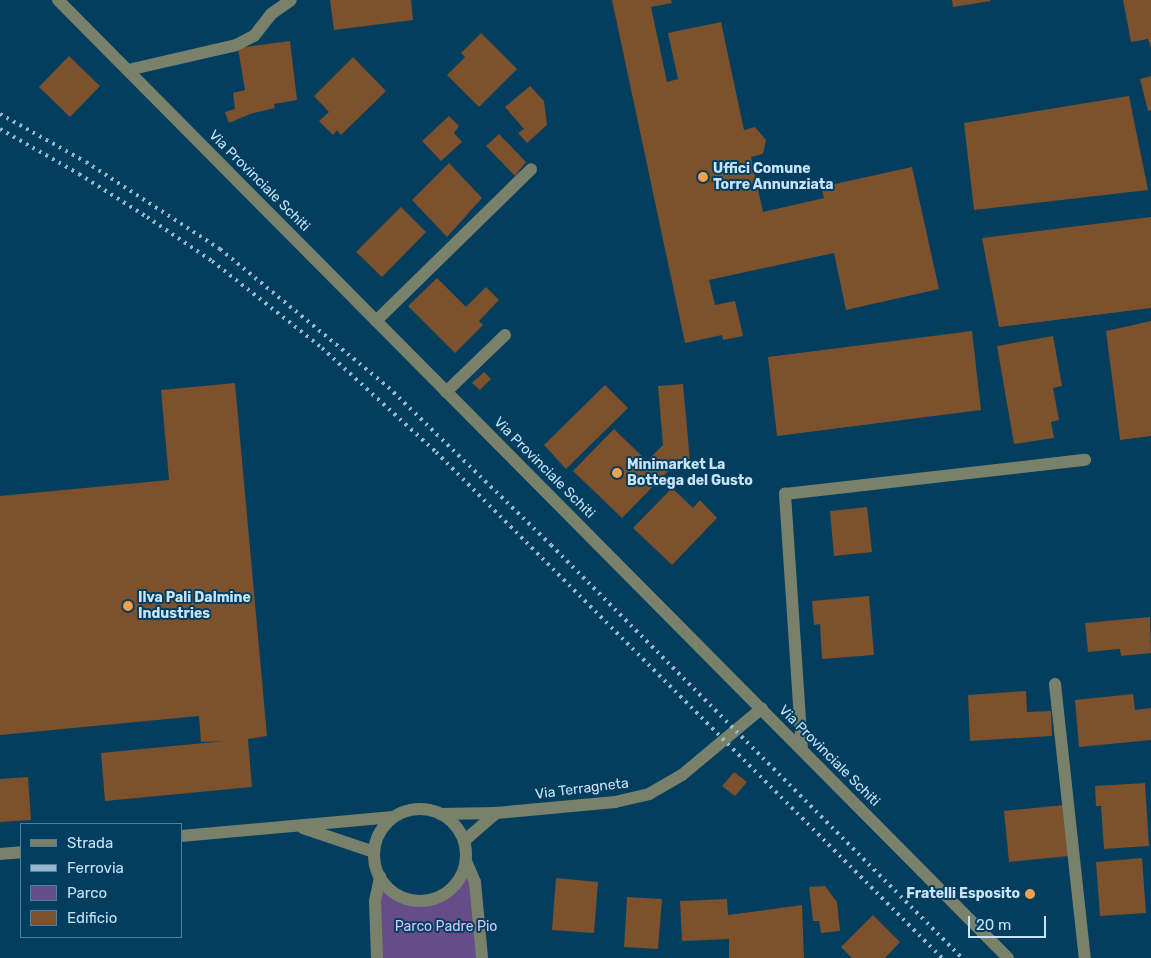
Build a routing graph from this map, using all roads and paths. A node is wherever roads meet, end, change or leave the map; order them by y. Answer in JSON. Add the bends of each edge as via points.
{"nodes":[{"id":1,"x":58,"y":0,"type":"edge"},
{"id":2,"x":291,"y":0,"type":"edge"},
{"id":3,"x":128,"y":70,"type":"junction"},
{"id":4,"x":531,"y":169,"type":"dead end"},
{"id":5,"x":376,"y":320,"type":"junction"},
{"id":6,"x":504,"y":335,"type":"dead end"},
{"id":7,"x":446,"y":392,"type":"junction"},
{"id":8,"x":1085,"y":460,"type":"dead end"},
{"id":9,"x":1055,"y":684,"type":"dead end"},
{"id":10,"x":762,"y":708,"type":"junction"},
{"id":11,"x":802,"y":750,"type":"junction"},
{"id":12,"x":496,"y":813,"type":"junction"},
{"id":13,"x":440,"y":814,"type":"junction"},
{"id":14,"x":393,"y":818,"type":"junction"},
{"id":15,"x":293,"y":826,"type":"junction"},
{"id":16,"x":182,"y":836,"type":"edge"},
{"id":17,"x":464,"y":841,"type":"junction"},
{"id":18,"x":20,"y":852,"type":"edge"},
{"id":19,"x":374,"y":852,"type":"junction"},
{"id":20,"x":0,"y":854,"type":"edge"},
{"id":21,"x":466,"y":861,"type":"junction"},
{"id":22,"x":380,"y":877,"type":"junction"},
{"id":23,"x":377,"y":958,"type":"edge"},
{"id":24,"x":482,"y":958,"type":"edge"},
{"id":25,"x":1008,"y":958,"type":"edge"},
{"id":26,"x":1085,"y":958,"type":"edge"}],
"edges":[{"from":1,"to":3,"type":"street","name":"Via Provinciale Schiti"},
{"from":2,"to":3,"type":"street","via":[[271,14],[254,36],[236,45]]},
{"from":3,"to":5,"type":"street","name":"Via Provinciale Schiti"},
{"from":4,"to":5,"type":"street"},
{"from":5,"to":7,"type":"street","name":"Via Provinciale Schiti"},
{"from":6,"to":7,"type":"street"},
{"from":7,"to":10,"type":"street","name":"Via Provinciale Schiti"},
{"from":8,"to":11,"type":"street","via":[[785,494]]},
{"from":9,"to":26,"type":"street"},
{"from":10,"to":11,"type":"street","name":"Via Provinciale Schiti"},
{"from":10,"to":12,"type":"street","name":"Via Terragneta","via":[[682,775],[649,794],[615,802]]},
{"from":11,"to":25,"type":"street","name":"Via Provinciale Schiti"},
{"from":12,"to":13,"type":"street","name":"Via Terragneta"},
{"from":12,"to":17,"type":"street"},
{"from":13,"to":14,"type":"street","via":[[421,809]]},
{"from":13,"to":17,"type":"street","via":[[458,829]]},
{"from":14,"to":15,"type":"street"},
{"from":14,"to":19,"type":"street","via":[[377,839]]},
{"from":15,"to":16,"type":"street"},
{"from":15,"to":19,"type":"street","via":[[331,835]]},
{"from":17,"to":21,"type":"street"},
{"from":18,"to":20,"type":"street"},
{"from":19,"to":22,"type":"street"},
{"from":21,"to":22,"type":"street","via":[[453,887],[428,900],[400,897]]},
{"from":21,"to":24,"type":"street","via":[[475,882]]},
{"from":22,"to":23,"type":"street","via":[[375,901]]}]}
